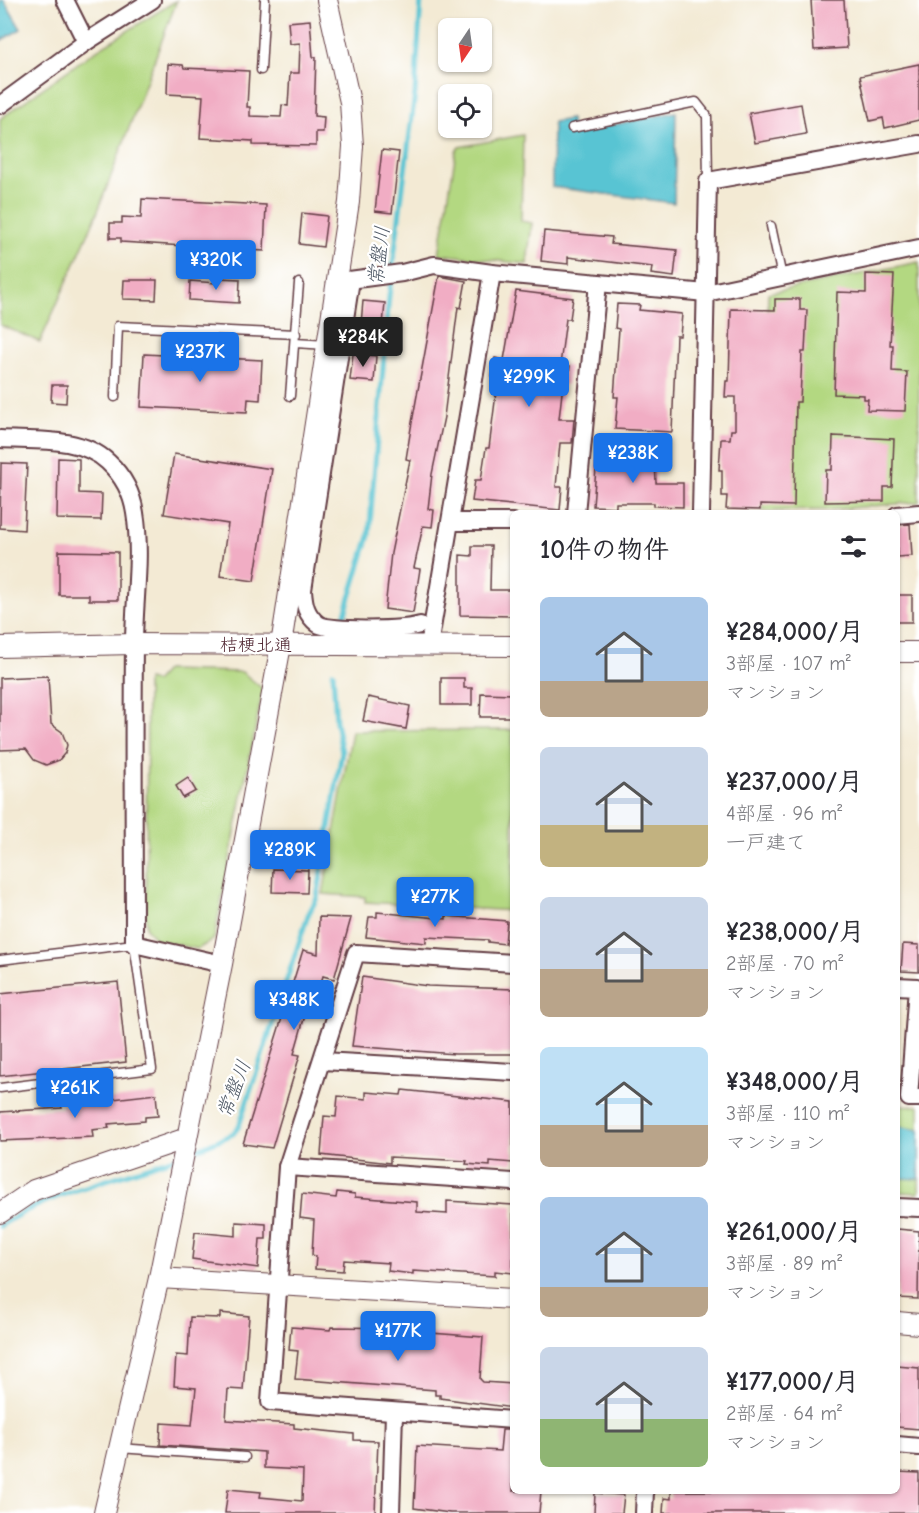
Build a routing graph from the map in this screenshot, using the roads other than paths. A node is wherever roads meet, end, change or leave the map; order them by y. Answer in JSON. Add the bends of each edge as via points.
{"nodes":[{"id":1,"x":64,"y":0,"type":"edge"},
{"id":2,"x":152,"y":0,"type":"edge"},
{"id":3,"x":265,"y":0,"type":"edge"},
{"id":4,"x":327,"y":0,"type":"edge"},
{"id":5,"x":86,"y":42,"type":"junction"},
{"id":6,"x":261,"y":70,"type":"dead end"},
{"id":7,"x":0,"y":105,"type":"edge"},
{"id":8,"x":572,"y":128,"type":"dead end"},
{"id":9,"x":919,"y":144,"type":"edge"},
{"id":10,"x":708,"y":181,"type":"junction"},
{"id":11,"x":771,"y":226,"type":"dead end"},
{"id":12,"x":919,"y":248,"type":"edge"},
{"id":13,"x":492,"y":273,"type":"junction"},
{"id":14,"x":782,"y":277,"type":"junction"},
{"id":15,"x":344,"y":280,"type":"junction"},
{"id":16,"x":299,"y":283,"type":"dead end"},
{"id":17,"x":598,"y":283,"type":"junction"},
{"id":18,"x":706,"y":293,"type":"junction"},
{"id":19,"x":295,"y":339,"type":"junction"},
{"id":20,"x":327,"y":345,"type":"junction"},
{"id":21,"x":290,"y":396,"type":"dead end"},
{"id":22,"x":115,"y":397,"type":"dead end"},
{"id":23,"x":0,"y":439,"type":"edge"},
{"id":24,"x":576,"y":510,"type":"edge"},
{"id":25,"x":700,"y":510,"type":"edge"},
{"id":26,"x":919,"y":513,"type":"edge"},
{"id":27,"x":900,"y":515,"type":"edge"},
{"id":28,"x":451,"y":522,"type":"junction"},
{"id":29,"x":510,"y":522,"type":"edge"},
{"id":30,"x":420,"y":625,"type":"dead end"},
{"id":31,"x":134,"y":644,"type":"junction"},
{"id":32,"x":281,"y":645,"type":"junction"},
{"id":33,"x":429,"y":646,"type":"junction"},
{"id":34,"x":510,"y":646,"type":"edge"},
{"id":35,"x":0,"y":647,"type":"edge"},
{"id":36,"x":900,"y":652,"type":"edge"},
{"id":37,"x":919,"y":652,"type":"edge"},
{"id":38,"x":134,"y":944,"type":"junction"},
{"id":39,"x":0,"y":960,"type":"edge"},
{"id":40,"x":510,"y":963,"type":"edge"},
{"id":41,"x":222,"y":964,"type":"junction"},
{"id":42,"x":900,"y":986,"type":"edge"},
{"id":43,"x":323,"y":1060,"type":"junction"},
{"id":44,"x":510,"y":1072,"type":"edge"},
{"id":45,"x":0,"y":1088,"type":"edge"},
{"id":46,"x":908,"y":1098,"type":"edge"},
{"id":47,"x":186,"y":1143,"type":"junction"},
{"id":48,"x":287,"y":1167,"type":"junction"},
{"id":49,"x":510,"y":1182,"type":"edge"},
{"id":50,"x":900,"y":1207,"type":"edge"},
{"id":51,"x":919,"y":1208,"type":"edge"},
{"id":52,"x":0,"y":1213,"type":"edge"},
{"id":53,"x":159,"y":1278,"type":"junction"},
{"id":54,"x":279,"y":1285,"type":"junction"},
{"id":55,"x":510,"y":1299,"type":"edge"},
{"id":56,"x":900,"y":1322,"type":"edge"},
{"id":57,"x":919,"y":1324,"type":"edge"},
{"id":58,"x":394,"y":1412,"type":"junction"},
{"id":59,"x":510,"y":1420,"type":"edge"},
{"id":60,"x":900,"y":1445,"type":"edge"},
{"id":61,"x":919,"y":1447,"type":"edge"},
{"id":62,"x":118,"y":1448,"type":"junction"},
{"id":63,"x":245,"y":1457,"type":"dead end"},
{"id":64,"x":645,"y":1494,"type":"edge"},
{"id":65,"x":104,"y":1513,"type":"edge"},
{"id":66,"x":391,"y":1513,"type":"edge"},
{"id":67,"x":644,"y":1513,"type":"edge"}],
"edges":[{"from":1,"to":5,"type":"street"},
{"from":2,"to":5,"type":"street"},
{"from":3,"to":6,"type":"lane"},
{"from":4,"to":15,"type":"street","via":[[350,102],[353,146]]},
{"from":5,"to":7,"type":"street"},
{"from":8,"to":10,"type":"lane","via":[[696,102],[707,116]]},
{"from":9,"to":10,"type":"street"},
{"from":10,"to":18,"type":"street"},
{"from":11,"to":14,"type":"lane"},
{"from":12,"to":14,"type":"street"},
{"from":13,"to":15,"type":"street","via":[[434,265]]},
{"from":13,"to":17,"type":"street"},
{"from":13,"to":28,"type":"street"},
{"from":14,"to":18,"type":"street"},
{"from":15,"to":20,"type":"street"},
{"from":15,"to":30,"type":"street","via":[[304,605],[325,628]]},
{"from":16,"to":19,"type":"lane"},
{"from":17,"to":18,"type":"street"},
{"from":17,"to":24,"type":"street"},
{"from":18,"to":25,"type":"street"},
{"from":19,"to":20,"type":"lane"},
{"from":19,"to":21,"type":"lane"},
{"from":19,"to":22,"type":"lane","via":[[118,326]]},
{"from":20,"to":32,"type":"street"},
{"from":23,"to":31,"type":"street","via":[[88,448],[108,461],[124,482],[136,516]]},
{"from":26,"to":27,"type":"street"},
{"from":28,"to":29,"type":"street"},
{"from":28,"to":33,"type":"street"},
{"from":31,"to":32,"type":"street","name":"桔梗北通"},
{"from":31,"to":35,"type":"street","name":"桔梗北通"},
{"from":31,"to":38,"type":"street"},
{"from":32,"to":33,"type":"street","name":"桔梗北通"},
{"from":32,"to":41,"type":"street"},
{"from":33,"to":34,"type":"street","name":"桔梗北通"},
{"from":36,"to":37,"type":"street"},
{"from":38,"to":39,"type":"lane"},
{"from":38,"to":41,"type":"street"},
{"from":38,"to":45,"type":"lane","via":[[152,1069]]},
{"from":40,"to":43,"type":"street","via":[[356,953]]},
{"from":41,"to":47,"type":"street"},
{"from":42,"to":46,"type":"street","via":[[917,987]]},
{"from":43,"to":44,"type":"street"},
{"from":43,"to":48,"type":"street"},
{"from":47,"to":52,"type":"street","via":[[34,1190]]},
{"from":47,"to":53,"type":"street"},
{"from":48,"to":49,"type":"street"},
{"from":48,"to":54,"type":"street"},
{"from":50,"to":51,"type":"street"},
{"from":53,"to":54,"type":"street"},
{"from":53,"to":62,"type":"street"},
{"from":54,"to":55,"type":"street"},
{"from":54,"to":58,"type":"street","via":[[270,1402]]},
{"from":56,"to":57,"type":"street"},
{"from":58,"to":59,"type":"street"},
{"from":58,"to":66,"type":"street"},
{"from":60,"to":61,"type":"street"},
{"from":62,"to":63,"type":"lane"},
{"from":62,"to":65,"type":"street"},
{"from":64,"to":67,"type":"street"}]}
